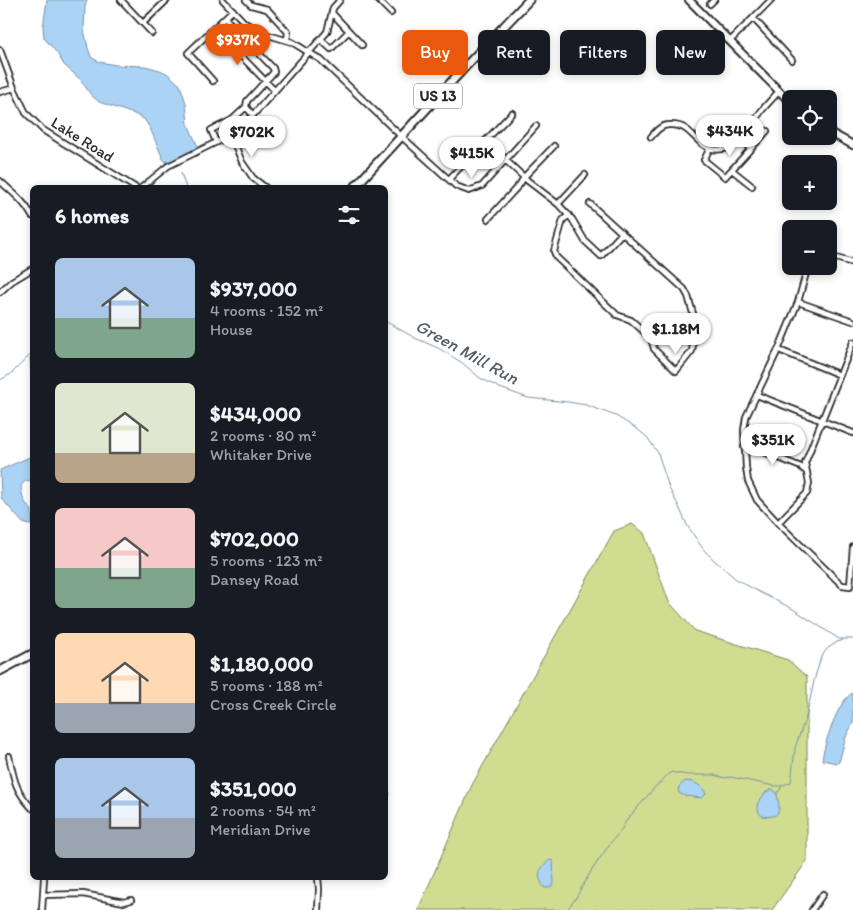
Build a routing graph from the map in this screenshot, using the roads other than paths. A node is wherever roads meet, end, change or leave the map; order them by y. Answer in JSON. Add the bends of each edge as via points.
{"nodes":[{"id":1,"x":121,"y":0,"type":"edge"},
{"id":2,"x":167,"y":0,"type":"edge"},
{"id":3,"x":223,"y":0,"type":"edge"},
{"id":4,"x":246,"y":0,"type":"edge"},
{"id":5,"x":340,"y":0,"type":"edge"},
{"id":6,"x":378,"y":0,"type":"edge"},
{"id":7,"x":529,"y":0,"type":"edge"},
{"id":8,"x":689,"y":0,"type":"edge"},
{"id":9,"x":771,"y":0,"type":"edge"},
{"id":10,"x":233,"y":10,"type":"junction"},
{"id":11,"x":332,"y":13,"type":"junction"},
{"id":12,"x":391,"y":13,"type":"dead end"},
{"id":13,"x":225,"y":18,"type":"junction"},
{"id":14,"x":753,"y":18,"type":"junction"},
{"id":15,"x":143,"y":23,"type":"junction"},
{"id":16,"x":214,"y":28,"type":"junction"},
{"id":17,"x":349,"y":30,"type":"junction"},
{"id":18,"x":152,"y":33,"type":"dead end"},
{"id":19,"x":320,"y":39,"type":"junction"},
{"id":20,"x":287,"y":40,"type":"junction"},
{"id":21,"x":730,"y":41,"type":"junction"},
{"id":22,"x":362,"y":45,"type":"dead end"},
{"id":23,"x":0,"y":50,"type":"edge"},
{"id":24,"x":309,"y":52,"type":"junction"},
{"id":25,"x":792,"y":60,"type":"dead end"},
{"id":26,"x":213,"y":81,"type":"dead end"},
{"id":27,"x":265,"y":81,"type":"junction"},
{"id":28,"x":14,"y":88,"type":"junction"},
{"id":29,"x":275,"y":91,"type":"junction"},
{"id":30,"x":779,"y":91,"type":"junction"},
{"id":31,"x":0,"y":92,"type":"edge"},
{"id":32,"x":782,"y":94,"type":"edge"},
{"id":33,"x":246,"y":107,"type":"junction"},
{"id":34,"x":512,"y":113,"type":"dead end"},
{"id":35,"x":253,"y":115,"type":"junction"},
{"id":36,"x":536,"y":126,"type":"dead end"},
{"id":37,"x":767,"y":131,"type":"dead end"},
{"id":38,"x":231,"y":135,"type":"junction"},
{"id":39,"x":401,"y":136,"type":"junction"},
{"id":40,"x":837,"y":136,"type":"edge"},
{"id":41,"x":651,"y":137,"type":"dead end"},
{"id":42,"x":741,"y":140,"type":"junction"},
{"id":43,"x":485,"y":141,"type":"junction"},
{"id":44,"x":216,"y":142,"type":"junction"},
{"id":45,"x":853,"y":145,"type":"edge"},
{"id":46,"x":554,"y":146,"type":"dead end"},
{"id":47,"x":710,"y":148,"type":"junction"},
{"id":48,"x":751,"y":149,"type":"junction"},
{"id":49,"x":505,"y":160,"type":"junction"},
{"id":50,"x":732,"y":170,"type":"junction"},
{"id":51,"x":585,"y":175,"type":"dead end"},
{"id":52,"x":524,"y":177,"type":"junction"},
{"id":53,"x":449,"y":179,"type":"junction"},
{"id":54,"x":0,"y":182,"type":"edge"},
{"id":55,"x":131,"y":185,"type":"edge"},
{"id":56,"x":146,"y":185,"type":"edge"},
{"id":57,"x":262,"y":185,"type":"edge"},
{"id":58,"x":357,"y":185,"type":"edge"},
{"id":59,"x":752,"y":186,"type":"dead end"},
{"id":60,"x":558,"y":204,"type":"junction"},
{"id":61,"x":590,"y":204,"type":"dead end"},
{"id":62,"x":30,"y":212,"type":"edge"},
{"id":63,"x":569,"y":215,"type":"junction"},
{"id":64,"x":488,"y":219,"type":"dead end"},
{"id":65,"x":622,"y":233,"type":"junction"},
{"id":66,"x":837,"y":258,"type":"edge"},
{"id":67,"x":853,"y":263,"type":"edge"},
{"id":68,"x":30,"y":270,"type":"edge"},
{"id":69,"x":806,"y":275,"type":"edge"},
{"id":70,"x":0,"y":292,"type":"edge"},
{"id":71,"x":798,"y":302,"type":"junction"},
{"id":72,"x":853,"y":321,"type":"edge"},
{"id":73,"x":853,"y":342,"type":"edge"},
{"id":74,"x":779,"y":350,"type":"junction"},
{"id":75,"x":840,"y":375,"type":"junction"},
{"id":76,"x":757,"y":395,"type":"junction"},
{"id":77,"x":822,"y":421,"type":"junction"},
{"id":78,"x":853,"y":433,"type":"edge"},
{"id":79,"x":744,"y":447,"type":"junction"},
{"id":80,"x":807,"y":472,"type":"junction"},
{"id":81,"x":778,"y":523,"type":"junction"},
{"id":82,"x":853,"y":547,"type":"edge"},
{"id":83,"x":30,"y":655,"type":"edge"},
{"id":84,"x":0,"y":670,"type":"edge"},
{"id":85,"x":10,"y":756,"type":"dead end"},
{"id":86,"x":30,"y":806,"type":"edge"},
{"id":87,"x":44,"y":880,"type":"edge"},
{"id":88,"x":318,"y":880,"type":"edge"},
{"id":89,"x":43,"y":894,"type":"junction"},
{"id":90,"x":824,"y":894,"type":"dead end"},
{"id":91,"x":131,"y":900,"type":"dead end"},
{"id":92,"x":42,"y":910,"type":"edge"},
{"id":93,"x":318,"y":910,"type":"edge"},
{"id":94,"x":812,"y":910,"type":"edge"}],
"edges":[{"from":1,"to":15,"type":"street"},
{"from":2,"to":15,"type":"street"},
{"from":3,"to":10,"type":"street"},
{"from":4,"to":20,"type":"street","via":[[251,5],[267,9],[288,32]]},
{"from":5,"to":11,"type":"street"},
{"from":6,"to":12,"type":"street"},
{"from":7,"to":39,"type":"main road","number":"US 13"},
{"from":8,"to":21,"type":"main road"},
{"from":9,"to":14,"type":"street"},
{"from":10,"to":13,"type":"street"},
{"from":10,"to":20,"type":"street","via":[[244,23],[265,34]]},
{"from":11,"to":17,"type":"street"},
{"from":11,"to":19,"type":"street","via":[[327,32]]},
{"from":13,"to":16,"type":"street"},
{"from":13,"to":27,"type":"street","via":[[273,68],[274,72]]},
{"from":14,"to":21,"type":"street"},
{"from":14,"to":25,"type":"street"},
{"from":15,"to":18,"type":"street"},
{"from":16,"to":26,"type":"street","via":[[188,53]]},
{"from":16,"to":27,"type":"street"},
{"from":17,"to":19,"type":"street","via":[[331,49]]},
{"from":17,"to":22,"type":"street"},
{"from":19,"to":24,"type":"street"},
{"from":20,"to":24,"type":"street"},
{"from":21,"to":30,"type":"main road"},
{"from":23,"to":28,"type":"street","name":"Lake Road"},
{"from":24,"to":29,"type":"street"},
{"from":24,"to":39,"type":"street"},
{"from":27,"to":29,"type":"street"},
{"from":27,"to":33,"type":"street","via":[[247,101]]},
{"from":28,"to":31,"type":"street"},
{"from":28,"to":55,"type":"street","name":"Lake Road","via":[[26,113],[43,130]]},
{"from":29,"to":35,"type":"street"},
{"from":30,"to":32,"type":"main road"},
{"from":30,"to":42,"type":"street"},
{"from":33,"to":35,"type":"street"},
{"from":33,"to":44,"type":"street","via":[[232,120],[211,130]]},
{"from":34,"to":43,"type":"street"},
{"from":35,"to":38,"type":"street"},
{"from":36,"to":49,"type":"street"},
{"from":37,"to":48,"type":"street"},
{"from":38,"to":44,"type":"street"},
{"from":38,"to":57,"type":"street","via":[[242,162]]},
{"from":39,"to":53,"type":"street"},
{"from":39,"to":58,"type":"main road","number":"US 13"},
{"from":40,"to":45,"type":"main road"},
{"from":41,"to":47,"type":"street","via":[[665,125],[678,125]]},
{"from":42,"to":47,"type":"street","via":[[719,150]]},
{"from":42,"to":48,"type":"street"},
{"from":43,"to":49,"type":"street"},
{"from":43,"to":53,"type":"street"},
{"from":44,"to":56,"type":"street","via":[[168,166]]},
{"from":46,"to":52,"type":"street"},
{"from":47,"to":50,"type":"street","via":[[704,160],[725,177]]},
{"from":48,"to":50,"type":"street"},
{"from":49,"to":52,"type":"street"},
{"from":49,"to":53,"type":"street","via":[[482,186],[469,191]]},
{"from":50,"to":59,"type":"street"},
{"from":51,"to":60,"type":"street"},
{"from":52,"to":60,"type":"street"},
{"from":52,"to":64,"type":"street"},
{"from":54,"to":62,"type":"street"},
{"from":60,"to":63,"type":"street"},
{"from":61,"to":65,"type":"street"},
{"from":63,"to":65,"type":"street","via":[[585,241],[601,256]]},
{"from":63,"to":65,"type":"street","via":[[564,220],[554,251],[556,257],[617,315],[631,320],[651,338],[654,349],[676,371],[692,351],[696,324],[688,296]]},
{"from":66,"to":67,"type":"street"},
{"from":68,"to":70,"type":"street"},
{"from":69,"to":71,"type":"street"},
{"from":71,"to":72,"type":"street"},
{"from":71,"to":74,"type":"street"},
{"from":73,"to":75,"type":"street"},
{"from":74,"to":75,"type":"street"},
{"from":74,"to":76,"type":"street"},
{"from":75,"to":77,"type":"street"},
{"from":76,"to":77,"type":"street"},
{"from":76,"to":79,"type":"street","via":[[746,417]]},
{"from":77,"to":78,"type":"street"},
{"from":77,"to":80,"type":"street","via":[[805,463]]},
{"from":79,"to":80,"type":"street","via":[[752,447]]},
{"from":79,"to":81,"type":"street","via":[[748,481],[757,500]]},
{"from":80,"to":81,"type":"street","via":[[807,493]]},
{"from":81,"to":82,"type":"street","via":[[842,585],[850,586]]},
{"from":83,"to":84,"type":"main road"},
{"from":85,"to":86,"type":"street","via":[[15,784]]},
{"from":87,"to":89,"type":"street"},
{"from":88,"to":93,"type":"street"},
{"from":89,"to":91,"type":"street","via":[[83,894],[124,902]]},
{"from":89,"to":92,"type":"street"},
{"from":90,"to":94,"type":"street"}]}
